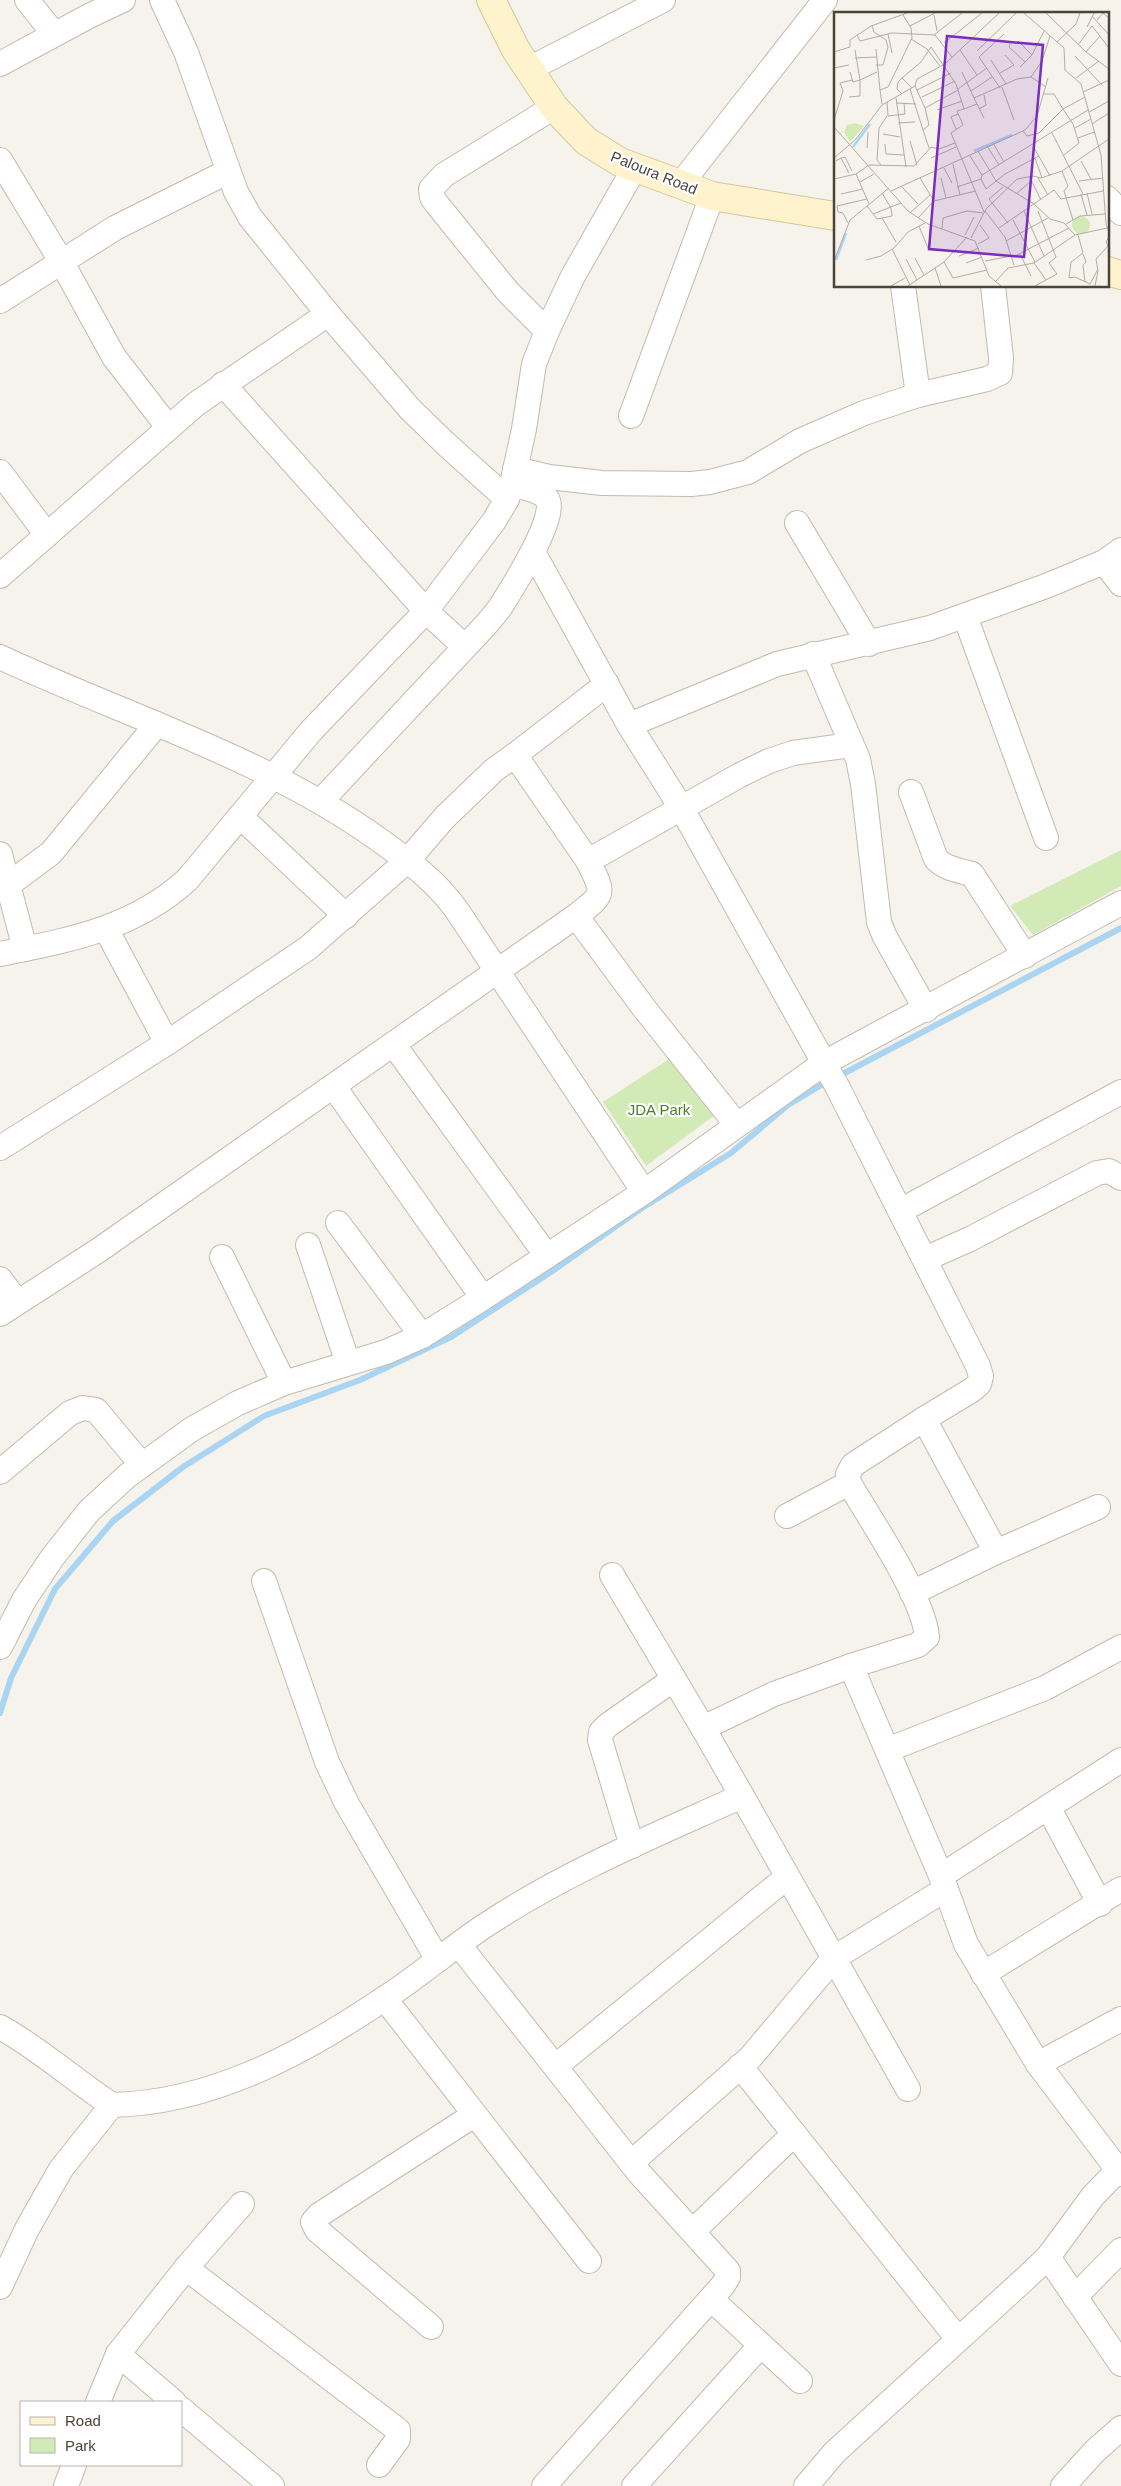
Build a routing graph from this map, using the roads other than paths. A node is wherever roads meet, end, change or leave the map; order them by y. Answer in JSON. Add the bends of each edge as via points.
{"nodes":[{"id":1,"x":27,"y":0,"type":"edge"},
{"id":2,"x":123,"y":0,"type":"edge"},
{"id":3,"x":162,"y":0,"type":"edge"},
{"id":4,"x":491,"y":0,"type":"edge"},
{"id":5,"x":663,"y":0,"type":"edge"},
{"id":6,"x":825,"y":0,"type":"edge"},
{"id":7,"x":54,"y":34,"type":"junction"},
{"id":8,"x":0,"y":64,"type":"edge"},
{"id":9,"x":529,"y":70,"type":"junction"},
{"id":10,"x":554,"y":107,"type":"junction"},
{"id":11,"x":0,"y":160,"type":"edge"},
{"id":12,"x":635,"y":167,"type":"junction"},
{"id":13,"x":227,"y":172,"type":"junction"},
{"id":14,"x":680,"y":185,"type":"junction"},
{"id":15,"x":712,"y":196,"type":"junction"},
{"id":16,"x":1108,"y":199,"type":"edge"},
{"id":17,"x":1121,"y":213,"type":"edge"},
{"id":18,"x":834,"y":216,"type":"edge"},
{"id":19,"x":61,"y":261,"type":"junction"},
{"id":20,"x":904,"y":288,"type":"edge"},
{"id":21,"x":994,"y":288,"type":"edge"},
{"id":22,"x":0,"y":301,"type":"edge"},
{"id":23,"x":328,"y":314,"type":"junction"},
{"id":24,"x":547,"y":331,"type":"junction"},
{"id":25,"x":223,"y":384,"type":"junction"},
{"id":26,"x":918,"y":395,"type":"junction"},
{"id":27,"x":631,"y":416,"type":"dead end"},
{"id":28,"x":168,"y":427,"type":"junction"},
{"id":29,"x":0,"y":472,"type":"edge"},
{"id":30,"x":511,"y":484,"type":"junction"},
{"id":31,"x":796,"y":523,"type":"dead end"},
{"id":32,"x":48,"y":535,"type":"junction"},
{"id":33,"x":533,"y":552,"type":"junction"},
{"id":34,"x":1113,"y":556,"type":"edge"},
{"id":35,"x":0,"y":576,"type":"edge"},
{"id":36,"x":1121,"y":584,"type":"edge"},
{"id":37,"x":426,"y":611,"type":"junction"},
{"id":38,"x":965,"y":616,"type":"junction"},
{"id":39,"x":870,"y":644,"type":"junction"},
{"id":40,"x":465,"y":647,"type":"junction"},
{"id":41,"x":813,"y":654,"type":"junction"},
{"id":42,"x":0,"y":657,"type":"edge"},
{"id":43,"x":607,"y":684,"type":"junction"},
{"id":44,"x":157,"y":724,"type":"junction"},
{"id":45,"x":628,"y":725,"type":"junction"},
{"id":46,"x":851,"y":745,"type":"junction"},
{"id":47,"x":515,"y":755,"type":"junction"},
{"id":48,"x":274,"y":776,"type":"junction"},
{"id":49,"x":911,"y":792,"type":"dead end"},
{"id":50,"x":320,"y":801,"type":"junction"},
{"id":51,"x":682,"y":809,"type":"junction"},
{"id":52,"x":240,"y":816,"type":"junction"},
{"id":53,"x":1046,"y":838,"type":"dead end"},
{"id":54,"x":0,"y":854,"type":"edge"},
{"id":55,"x":408,"y":860,"type":"junction"},
{"id":56,"x":588,"y":861,"type":"junction"},
{"id":57,"x":8,"y":885,"type":"junction"},
{"id":58,"x":1121,"y":903,"type":"edge"},
{"id":59,"x":346,"y":916,"type":"junction"},
{"id":60,"x":576,"y":916,"type":"junction"},
{"id":61,"x":106,"y":929,"type":"junction"},
{"id":62,"x":25,"y":949,"type":"junction"},
{"id":63,"x":0,"y":954,"type":"edge"},
{"id":64,"x":1025,"y":956,"type":"junction"},
{"id":65,"x":496,"y":972,"type":"junction"},
{"id":66,"x":926,"y":1010,"type":"junction"},
{"id":67,"x":167,"y":1043,"type":"junction"},
{"id":68,"x":394,"y":1045,"type":"junction"},
{"id":69,"x":830,"y":1074,"type":"junction"},
{"id":70,"x":334,"y":1087,"type":"junction"},
{"id":71,"x":1121,"y":1092,"type":"edge"},
{"id":72,"x":737,"y":1125,"type":"junction"},
{"id":73,"x":0,"y":1148,"type":"edge"},
{"id":74,"x":1121,"y":1178,"type":"edge"},
{"id":75,"x":644,"y":1192,"type":"junction"},
{"id":76,"x":900,"y":1210,"type":"junction"},
{"id":77,"x":338,"y":1223,"type":"dead end"},
{"id":78,"x":308,"y":1245,"type":"dead end"},
{"id":79,"x":547,"y":1256,"type":"junction"},
{"id":80,"x":222,"y":1257,"type":"dead end"},
{"id":81,"x":925,"y":1259,"type":"junction"},
{"id":82,"x":0,"y":1279,"type":"edge"},
{"id":83,"x":483,"y":1298,"type":"junction"},
{"id":84,"x":8,"y":1308,"type":"edge"},
{"id":85,"x":422,"y":1336,"type":"junction"},
{"id":86,"x":348,"y":1363,"type":"junction"},
{"id":87,"x":284,"y":1383,"type":"junction"},
{"id":88,"x":924,"y":1419,"type":"junction"},
{"id":89,"x":142,"y":1465,"type":"junction"},
{"id":90,"x":0,"y":1472,"type":"edge"},
{"id":91,"x":850,"y":1483,"type":"junction"},
{"id":92,"x":1098,"y":1508,"type":"dead end"},
{"id":93,"x":787,"y":1516,"type":"dead end"},
{"id":94,"x":996,"y":1552,"type":"junction"},
{"id":95,"x":612,"y":1575,"type":"dead end"},
{"id":96,"x":264,"y":1582,"type":"dead end"},
{"id":97,"x":912,"y":1593,"type":"junction"},
{"id":98,"x":1121,"y":1647,"type":"edge"},
{"id":99,"x":0,"y":1648,"type":"edge"},
{"id":100,"x":851,"y":1666,"type":"junction"},
{"id":101,"x":674,"y":1679,"type":"junction"},
{"id":102,"x":703,"y":1728,"type":"junction"},
{"id":103,"x":887,"y":1750,"type":"junction"},
{"id":104,"x":1118,"y":1768,"type":"edge"},
{"id":105,"x":742,"y":1796,"type":"junction"},
{"id":106,"x":1048,"y":1807,"type":"junction"},
{"id":107,"x":632,"y":1846,"type":"junction"},
{"id":108,"x":788,"y":1877,"type":"junction"},
{"id":109,"x":943,"y":1883,"type":"junction"},
{"id":110,"x":1121,"y":1889,"type":"edge"},
{"id":111,"x":1100,"y":1904,"type":"junction"},
{"id":112,"x":459,"y":1945,"type":"junction"},
{"id":113,"x":834,"y":1958,"type":"junction"},
{"id":114,"x":438,"y":1960,"type":"junction"},
{"id":115,"x":983,"y":1974,"type":"junction"},
{"id":116,"x":385,"y":1999,"type":"junction"},
{"id":117,"x":1121,"y":2019,"type":"edge"},
{"id":118,"x":0,"y":2027,"type":"edge"},
{"id":119,"x":1038,"y":2064,"type":"junction"},
{"id":120,"x":556,"y":2066,"type":"junction"},
{"id":121,"x":740,"y":2066,"type":"junction"},
{"id":122,"x":908,"y":2089,"type":"dead end"},
{"id":123,"x":112,"y":2104,"type":"junction"},
{"id":124,"x":474,"y":2115,"type":"junction"},
{"id":125,"x":794,"y":2134,"type":"junction"},
{"id":126,"x":631,"y":2163,"type":"junction"},
{"id":127,"x":1120,"y":2170,"type":"edge"},
{"id":128,"x":242,"y":2204,"type":"dead end"},
{"id":129,"x":693,"y":2231,"type":"junction"},
{"id":130,"x":1121,"y":2250,"type":"edge"},
{"id":131,"x":1048,"y":2257,"type":"junction"},
{"id":132,"x":589,"y":2261,"type":"dead end"},
{"id":133,"x":186,"y":2268,"type":"junction"},
{"id":134,"x":0,"y":2288,"type":"edge"},
{"id":135,"x":1075,"y":2297,"type":"junction"},
{"id":136,"x":711,"y":2299,"type":"junction"},
{"id":137,"x":431,"y":2327,"type":"dead end"},
{"id":138,"x":958,"y":2339,"type":"junction"},
{"id":139,"x":761,"y":2345,"type":"junction"},
{"id":140,"x":118,"y":2354,"type":"junction"},
{"id":141,"x":1121,"y":2364,"type":"edge"},
{"id":142,"x":800,"y":2381,"type":"dead end"},
{"id":143,"x":98,"y":2401,"type":"edge"},
{"id":144,"x":173,"y":2401,"type":"edge"},
{"id":145,"x":182,"y":2410,"type":"edge"},
{"id":146,"x":1121,"y":2428,"type":"edge"},
{"id":147,"x":379,"y":2465,"type":"dead end"},
{"id":148,"x":74,"y":2466,"type":"edge"},
{"id":149,"x":1072,"y":2483,"type":"edge"},
{"id":150,"x":66,"y":2486,"type":"edge"},
{"id":151,"x":272,"y":2486,"type":"edge"},
{"id":152,"x":544,"y":2486,"type":"edge"},
{"id":153,"x":634,"y":2486,"type":"edge"},
{"id":154,"x":806,"y":2486,"type":"edge"}],
"edges":[{"from":1,"to":7,"type":"street"},
{"from":2,"to":7,"type":"street"},
{"from":3,"to":13,"type":"street","via":[[186,52]]},
{"from":4,"to":9,"type":"main road","name":"Paloura Road"},
{"from":5,"to":9,"type":"street"},
{"from":6,"to":14,"type":"street"},
{"from":7,"to":8,"type":"street"},
{"from":9,"to":10,"type":"main road","name":"Paloura Road"},
{"from":10,"to":12,"type":"main road","name":"Paloura Road","via":[[586,141],[620,162]]},
{"from":10,"to":24,"type":"street","via":[[444,175],[431,189],[436,203],[508,292]]},
{"from":11,"to":19,"type":"street"},
{"from":12,"to":14,"type":"main road","name":"Paloura Road"},
{"from":12,"to":24,"type":"street","via":[[573,276]]},
{"from":13,"to":19,"type":"street","via":[[115,228]]},
{"from":13,"to":23,"type":"street","via":[[250,216]]},
{"from":14,"to":15,"type":"main road","name":"Paloura Road"},
{"from":15,"to":18,"type":"main road","name":"Paloura Road"},
{"from":15,"to":27,"type":"street"},
{"from":16,"to":17,"type":"street"},
{"from":19,"to":22,"type":"street"},
{"from":19,"to":28,"type":"street","via":[[114,357]]},
{"from":20,"to":26,"type":"street"},
{"from":21,"to":26,"type":"street","via":[[1000,372],[987,379]]},
{"from":23,"to":25,"type":"street"},
{"from":23,"to":30,"type":"street","via":[[427,426]]},
{"from":24,"to":30,"type":"street","via":[[534,364]]},
{"from":25,"to":28,"type":"street"},
{"from":25,"to":37,"type":"street"},
{"from":26,"to":30,"type":"street","via":[[864,413],[800,441],[748,472],[710,482],[602,483],[549,477]]},
{"from":28,"to":32,"type":"street"},
{"from":29,"to":32,"type":"street"},
{"from":30,"to":33,"type":"street","via":[[547,498],[549,505]]},
{"from":30,"to":37,"type":"street","via":[[479,543]]},
{"from":31,"to":39,"type":"street"},
{"from":32,"to":35,"type":"street"},
{"from":33,"to":40,"type":"street","via":[[500,607]]},
{"from":33,"to":43,"type":"street"},
{"from":34,"to":36,"type":"street"},
{"from":34,"to":38,"type":"street"},
{"from":37,"to":40,"type":"street"},
{"from":37,"to":48,"type":"street","via":[[311,731]]},
{"from":38,"to":39,"type":"street"},
{"from":38,"to":53,"type":"street"},
{"from":39,"to":41,"type":"street"},
{"from":40,"to":50,"type":"street"},
{"from":41,"to":45,"type":"street","via":[[777,664]]},
{"from":41,"to":46,"type":"street"},
{"from":42,"to":44,"type":"street"},
{"from":43,"to":45,"type":"street"},
{"from":43,"to":47,"type":"street"},
{"from":44,"to":48,"type":"street"},
{"from":44,"to":57,"type":"street","via":[[51,853]]},
{"from":45,"to":51,"type":"street"},
{"from":46,"to":51,"type":"street","via":[[793,753],[769,761]]},
{"from":46,"to":66,"type":"street","via":[[858,759],[863,784],[879,922]]},
{"from":47,"to":55,"type":"street","via":[[494,770],[445,817]]},
{"from":47,"to":56,"type":"street"},
{"from":48,"to":50,"type":"street"},
{"from":48,"to":52,"type":"street"},
{"from":49,"to":64,"type":"street","via":[[936,858],[943,866],[972,874]]},
{"from":50,"to":55,"type":"street"},
{"from":51,"to":56,"type":"street"},
{"from":51,"to":69,"type":"street"},
{"from":52,"to":59,"type":"street"},
{"from":52,"to":61,"type":"street","via":[[187,880],[166,898]]},
{"from":54,"to":57,"type":"street"},
{"from":55,"to":59,"type":"street"},
{"from":55,"to":65,"type":"street","via":[[443,891]]},
{"from":56,"to":60,"type":"street","via":[[600,887],[598,898]]},
{"from":57,"to":62,"type":"street"},
{"from":58,"to":64,"type":"street"},
{"from":59,"to":67,"type":"street","via":[[270,975]]},
{"from":60,"to":65,"type":"street"},
{"from":60,"to":72,"type":"street"},
{"from":61,"to":62,"type":"street"},
{"from":61,"to":67,"type":"street"},
{"from":62,"to":63,"type":"street"},
{"from":64,"to":66,"type":"street"},
{"from":65,"to":68,"type":"street"},
{"from":65,"to":75,"type":"street"},
{"from":66,"to":69,"type":"street"},
{"from":67,"to":73,"type":"street"},
{"from":68,"to":70,"type":"street"},
{"from":68,"to":79,"type":"street"},
{"from":69,"to":72,"type":"street"},
{"from":69,"to":76,"type":"street"},
{"from":70,"to":83,"type":"street"},
{"from":70,"to":84,"type":"street","via":[[99,1250]]},
{"from":71,"to":76,"type":"street"},
{"from":72,"to":75,"type":"street"},
{"from":74,"to":81,"type":"street","via":[[1109,1170],[1097,1173]]},
{"from":75,"to":79,"type":"street"},
{"from":76,"to":81,"type":"street"},
{"from":77,"to":85,"type":"street"},
{"from":78,"to":86,"type":"street"},
{"from":79,"to":83,"type":"street"},
{"from":80,"to":87,"type":"street"},
{"from":81,"to":88,"type":"street","via":[[981,1376],[980,1384]]},
{"from":82,"to":84,"type":"street"},
{"from":83,"to":85,"type":"street"},
{"from":85,"to":86,"type":"street","via":[[386,1352]]},
{"from":86,"to":87,"type":"street"},
{"from":87,"to":89,"type":"street","via":[[238,1403],[192,1429]]},
{"from":88,"to":91,"type":"street","via":[[853,1466],[848,1474]]},
{"from":88,"to":94,"type":"street"},
{"from":89,"to":90,"type":"street","via":[[96,1410],[83,1408],[70,1413]]},
{"from":89,"to":99,"type":"street","via":[[89,1511],[52,1558],[24,1600]]},
{"from":91,"to":93,"type":"street"},
{"from":91,"to":97,"type":"street"},
{"from":92,"to":94,"type":"street"},
{"from":94,"to":97,"type":"street"},
{"from":95,"to":101,"type":"street"},
{"from":96,"to":114,"type":"street","via":[[330,1768],[347,1804]]},
{"from":97,"to":100,"type":"street","via":[[927,1629],[924,1642]]},
{"from":98,"to":103,"type":"street","via":[[1045,1688]]},
{"from":100,"to":102,"type":"street","via":[[774,1694]]},
{"from":100,"to":103,"type":"street"},
{"from":101,"to":102,"type":"street"},
{"from":101,"to":107,"type":"street","via":[[601,1732],[600,1740]]},
{"from":102,"to":105,"type":"street"},
{"from":103,"to":109,"type":"street"},
{"from":104,"to":106,"type":"street"},
{"from":105,"to":107,"type":"street"},
{"from":105,"to":108,"type":"street"},
{"from":106,"to":109,"type":"street"},
{"from":106,"to":111,"type":"street"},
{"from":107,"to":112,"type":"street","via":[[578,1871],[489,1923]]},
{"from":108,"to":113,"type":"street"},
{"from":108,"to":120,"type":"street"},
{"from":109,"to":113,"type":"street"},
{"from":109,"to":115,"type":"street","via":[[966,1944]]},
{"from":110,"to":111,"type":"street"},
{"from":111,"to":115,"type":"street"},
{"from":112,"to":114,"type":"street"},
{"from":112,"to":120,"type":"street"},
{"from":113,"to":121,"type":"street"},
{"from":113,"to":122,"type":"street"},
{"from":114,"to":116,"type":"street"},
{"from":115,"to":119,"type":"street"},
{"from":116,"to":123,"type":"street","via":[[333,2032],[233,2081],[170,2100]]},
{"from":116,"to":124,"type":"street"},
{"from":117,"to":119,"type":"street"},
{"from":118,"to":123,"type":"street"},
{"from":119,"to":127,"type":"street"},
{"from":120,"to":126,"type":"street"},
{"from":121,"to":125,"type":"street"},
{"from":121,"to":126,"type":"street"},
{"from":123,"to":134,"type":"street","via":[[57,2176],[27,2229]]},
{"from":124,"to":132,"type":"street"},
{"from":124,"to":137,"type":"street","via":[[319,2215],[313,2222],[317,2230]]},
{"from":125,"to":129,"type":"street"},
{"from":125,"to":138,"type":"street"},
{"from":126,"to":129,"type":"street"},
{"from":127,"to":131,"type":"street","via":[[1081,2211]]},
{"from":128,"to":133,"type":"street"},
{"from":129,"to":136,"type":"street","via":[[728,2271],[728,2277]]},
{"from":130,"to":135,"type":"street"},
{"from":131,"to":135,"type":"street"},
{"from":131,"to":138,"type":"street"},
{"from":133,"to":140,"type":"street"},
{"from":133,"to":147,"type":"street","via":[[398,2430],[398,2439]]},
{"from":135,"to":141,"type":"street"},
{"from":136,"to":139,"type":"street"},
{"from":136,"to":152,"type":"street"},
{"from":138,"to":154,"type":"street","via":[[836,2452]]},
{"from":139,"to":142,"type":"street"},
{"from":139,"to":153,"type":"street"},
{"from":140,"to":143,"type":"street"},
{"from":140,"to":144,"type":"street"},
{"from":145,"to":151,"type":"street"},
{"from":146,"to":149,"type":"street","via":[[1100,2445]]},
{"from":148,"to":150,"type":"street"}]}
